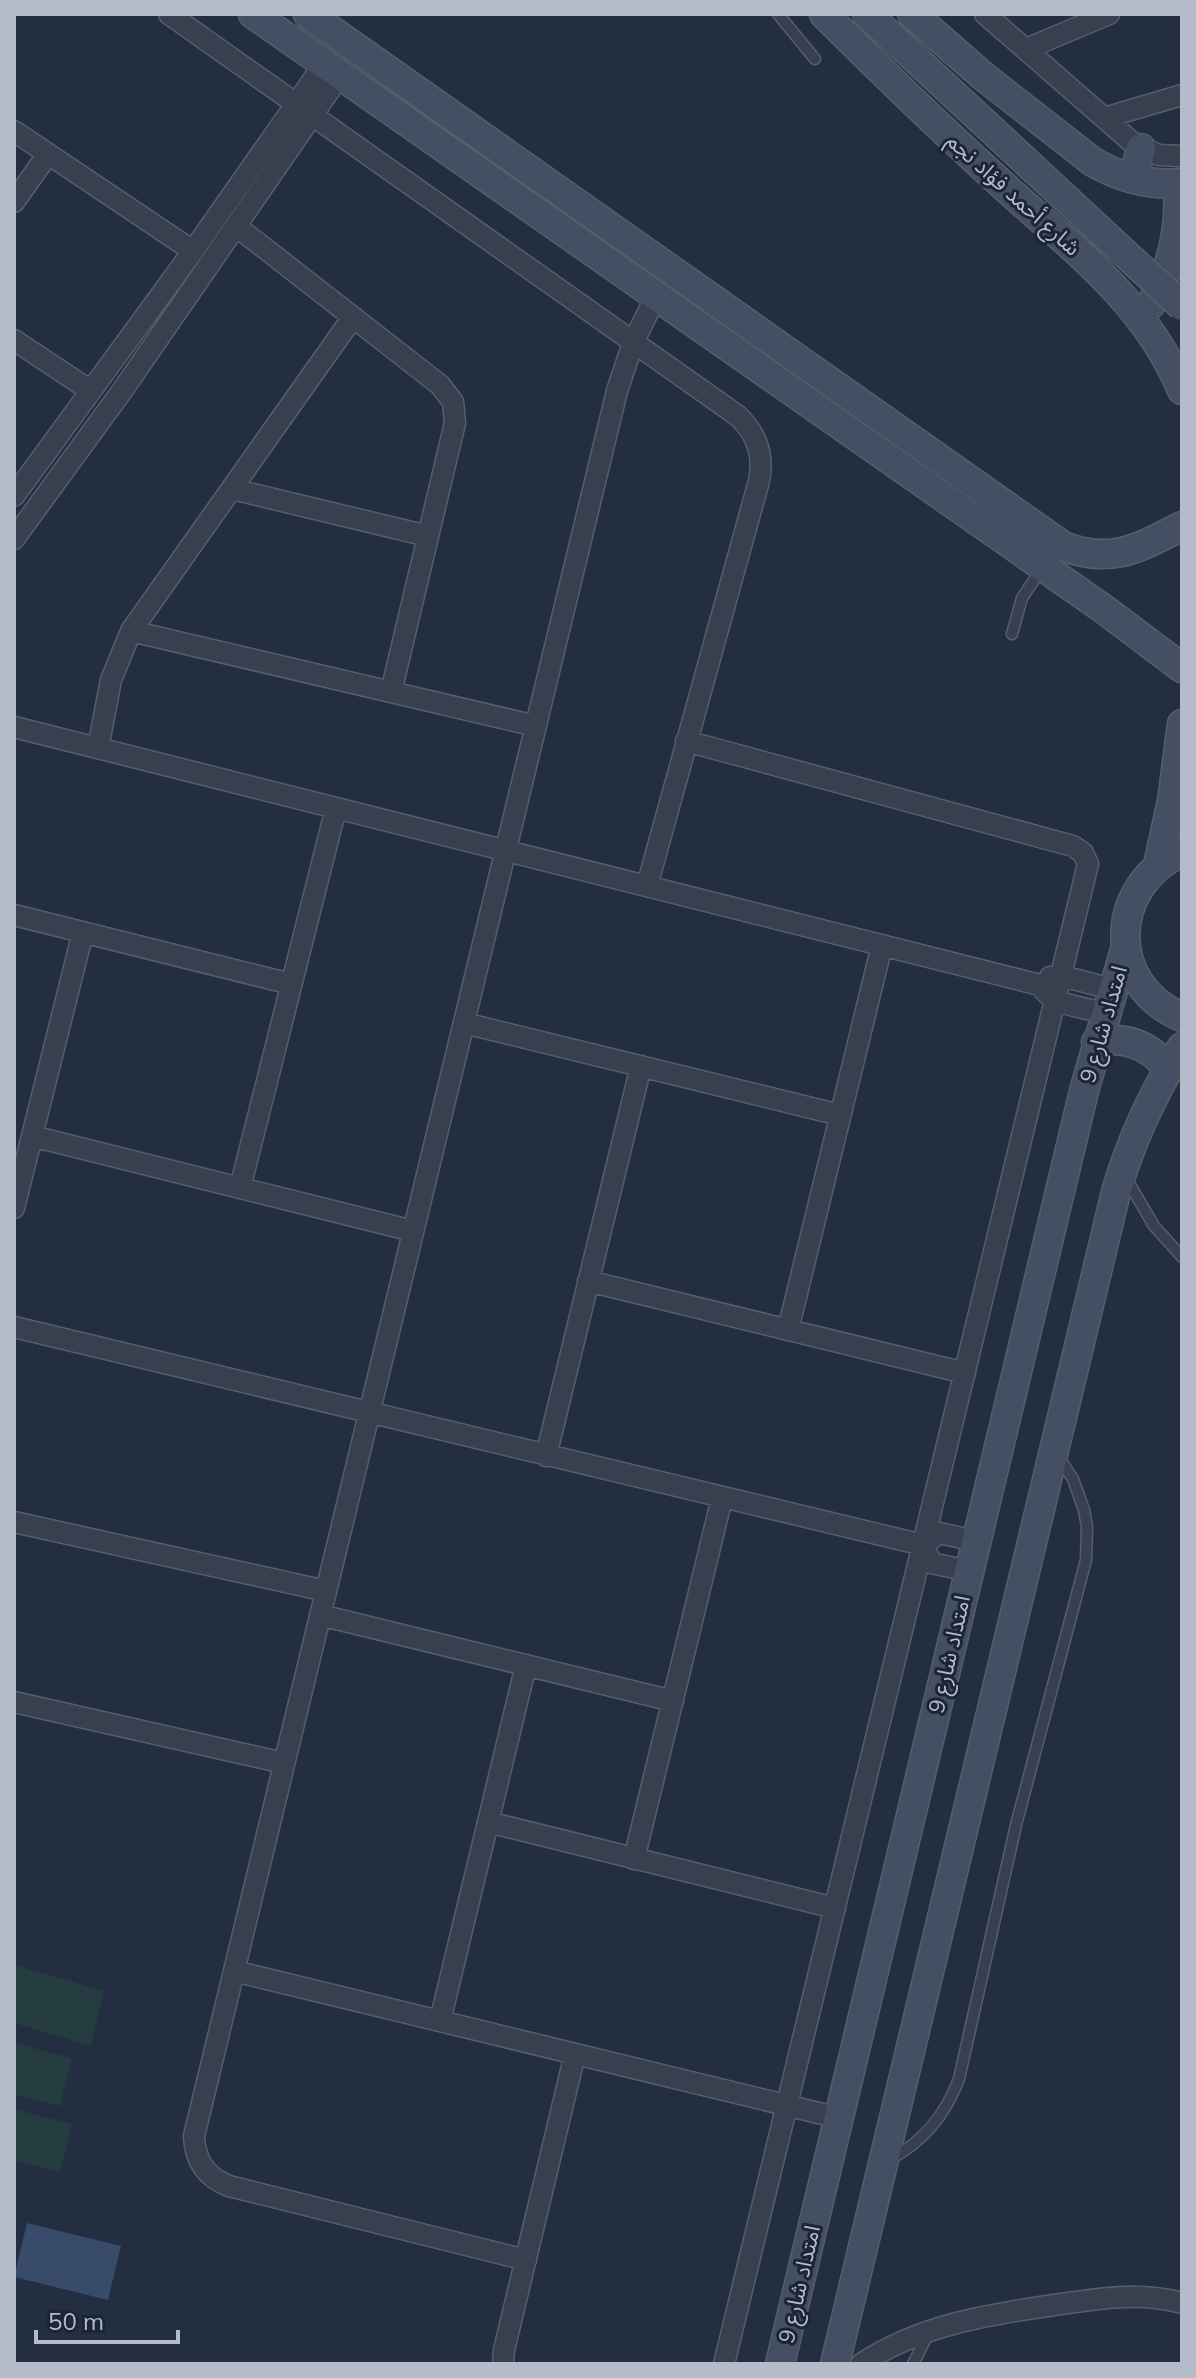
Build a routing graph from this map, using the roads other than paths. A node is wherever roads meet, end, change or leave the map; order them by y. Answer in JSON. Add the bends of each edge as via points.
{"nodes":[{"id":1,"x":169,"y":14,"type":"edge"},
{"id":2,"x":253,"y":14,"type":"edge"},
{"id":3,"x":308,"y":14,"type":"edge"},
{"id":4,"x":778,"y":14,"type":"edge"},
{"id":5,"x":824,"y":14,"type":"edge"},
{"id":6,"x":867,"y":14,"type":"edge"},
{"id":7,"x":912,"y":14,"type":"edge"},
{"id":8,"x":985,"y":14,"type":"edge"},
{"id":9,"x":1109,"y":14,"type":"edge"},
{"id":10,"x":1026,"y":49,"type":"junction"},
{"id":11,"x":815,"y":59,"type":"dead end"},
{"id":12,"x":332,"y":69,"type":"junction"},
{"id":13,"x":1182,"y":95,"type":"edge"},
{"id":14,"x":304,"y":109,"type":"junction"},
{"id":15,"x":1104,"y":118,"type":"junction"},
{"id":16,"x":14,"y":131,"type":"edge"},
{"id":17,"x":1141,"y":148,"type":"junction"},
{"id":18,"x":48,"y":154,"type":"junction"},
{"id":19,"x":1181,"y":174,"type":"edge"},
{"id":20,"x":1134,"y":179,"type":"junction"},
{"id":21,"x":14,"y":202,"type":"edge"},
{"id":22,"x":236,"y":226,"type":"junction"},
{"id":23,"x":193,"y":251,"type":"junction"},
{"id":24,"x":656,"y":296,"type":"junction"},
{"id":25,"x":1182,"y":306,"type":"edge"},
{"id":26,"x":353,"y":317,"type":"junction"},
{"id":27,"x":1141,"y":318,"type":"junction"},
{"id":28,"x":14,"y":340,"type":"edge"},
{"id":29,"x":633,"y":343,"type":"junction"},
{"id":30,"x":92,"y":390,"type":"junction"},
{"id":31,"x":1182,"y":390,"type":"edge"},
{"id":32,"x":122,"y":391,"type":"junction"},
{"id":33,"x":102,"y":418,"type":"junction"},
{"id":34,"x":232,"y":489,"type":"junction"},
{"id":35,"x":961,"y":492,"type":"junction"},
{"id":36,"x":14,"y":496,"type":"edge"},
{"id":37,"x":1182,"y":526,"type":"edge"},
{"id":38,"x":428,"y":536,"type":"junction"},
{"id":39,"x":14,"y":539,"type":"edge"},
{"id":40,"x":1043,"y":567,"type":"junction"},
{"id":41,"x":131,"y":631,"type":"junction"},
{"id":42,"x":1012,"y":634,"type":"dead end"},
{"id":43,"x":1182,"y":668,"type":"edge"},
{"id":44,"x":391,"y":692,"type":"junction"},
{"id":45,"x":1182,"y":724,"type":"edge"},
{"id":46,"x":536,"y":726,"type":"junction"},
{"id":47,"x":14,"y":727,"type":"edge"},
{"id":48,"x":686,"y":741,"type":"junction"},
{"id":49,"x":98,"y":748,"type":"junction"},
{"id":50,"x":336,"y":808,"type":"junction"},
{"id":51,"x":506,"y":850,"type":"junction"},
{"id":52,"x":1170,"y":858,"type":"edge"},
{"id":53,"x":647,"y":886,"type":"junction"},
{"id":54,"x":14,"y":915,"type":"edge"},
{"id":55,"x":83,"y":932,"type":"junction"},
{"id":56,"x":882,"y":945,"type":"junction"},
{"id":57,"x":1126,"y":946,"type":"junction"},
{"id":58,"x":1062,"y":976,"type":"junction"},
{"id":59,"x":291,"y":984,"type":"junction"},
{"id":60,"x":1040,"y":985,"type":"junction"},
{"id":61,"x":1056,"y":1001,"type":"junction"},
{"id":62,"x":1108,"y":1001,"type":"junction"},
{"id":63,"x":1182,"y":1017,"type":"edge"},
{"id":64,"x":464,"y":1023,"type":"junction"},
{"id":65,"x":1096,"y":1042,"type":"junction"},
{"id":66,"x":1175,"y":1058,"type":"edge"},
{"id":67,"x":641,"y":1066,"type":"junction"},
{"id":68,"x":840,"y":1115,"type":"junction"},
{"id":69,"x":32,"y":1136,"type":"junction"},
{"id":70,"x":1122,"y":1172,"type":"junction"},
{"id":71,"x":240,"y":1188,"type":"junction"},
{"id":72,"x":14,"y":1208,"type":"edge"},
{"id":73,"x":413,"y":1231,"type":"junction"},
{"id":74,"x":1182,"y":1257,"type":"edge"},
{"id":75,"x":588,"y":1281,"type":"junction"},
{"id":76,"x":14,"y":1327,"type":"edge"},
{"id":77,"x":788,"y":1330,"type":"junction"},
{"id":78,"x":965,"y":1373,"type":"junction"},
{"id":79,"x":369,"y":1413,"type":"junction"},
{"id":80,"x":1054,"y":1451,"type":"junction"},
{"id":81,"x":546,"y":1456,"type":"junction"},
{"id":82,"x":722,"y":1498,"type":"junction"},
{"id":83,"x":14,"y":1522,"type":"edge"},
{"id":84,"x":976,"y":1541,"type":"junction"},
{"id":85,"x":923,"y":1545,"type":"junction"},
{"id":86,"x":969,"y":1571,"type":"junction"},
{"id":87,"x":326,"y":1591,"type":"junction"},
{"id":88,"x":320,"y":1615,"type":"junction"},
{"id":89,"x":526,"y":1665,"type":"junction"},
{"id":90,"x":673,"y":1701,"type":"junction"},
{"id":91,"x":14,"y":1702,"type":"edge"},
{"id":92,"x":284,"y":1763,"type":"junction"},
{"id":93,"x":488,"y":1822,"type":"junction"},
{"id":94,"x":634,"y":1859,"type":"junction"},
{"id":95,"x":835,"y":1908,"type":"junction"},
{"id":96,"x":234,"y":1971,"type":"junction"},
{"id":97,"x":440,"y":2021,"type":"junction"},
{"id":98,"x":575,"y":2054,"type":"junction"},
{"id":99,"x":787,"y":2106,"type":"junction"},
{"id":100,"x":839,"y":2118,"type":"junction"},
{"id":101,"x":883,"y":2163,"type":"junction"},
{"id":102,"x":526,"y":2260,"type":"junction"},
{"id":103,"x":1182,"y":2303,"type":"edge"},
{"id":104,"x":930,"y":2330,"type":"junction"},
{"id":105,"x":503,"y":2364,"type":"edge"},
{"id":106,"x":724,"y":2364,"type":"edge"},
{"id":107,"x":780,"y":2364,"type":"edge"},
{"id":108,"x":835,"y":2364,"type":"edge"},
{"id":109,"x":861,"y":2364,"type":"edge"},
{"id":110,"x":913,"y":2364,"type":"edge"}],
"edges":[{"from":1,"to":14,"type":"street"},
{"from":2,"to":12,"type":"street"},
{"from":3,"to":35,"type":"street"},
{"from":4,"to":11,"type":"lane"},
{"from":5,"to":27,"type":"street","name":"شارع أحمد فؤاد نجم","via":[[1099,272]]},
{"from":6,"to":25,"type":"street","bridge":true},
{"from":7,"to":20,"type":"street","via":[[1081,153]]},
{"from":8,"to":10,"type":"street"},
{"from":9,"to":10,"type":"street"},
{"from":10,"to":15,"type":"street"},
{"from":12,"to":14,"type":"street"},
{"from":12,"to":24,"type":"street"},
{"from":13,"to":15,"type":"street"},
{"from":14,"to":22,"type":"street"},
{"from":14,"to":23,"type":"street"},
{"from":14,"to":29,"type":"street"},
{"from":15,"to":17,"type":"street"},
{"from":16,"to":18,"type":"street"},
{"from":17,"to":19,"type":"street"},
{"from":17,"to":20,"type":"street"},
{"from":18,"to":21,"type":"street"},
{"from":18,"to":23,"type":"street"},
{"from":19,"to":20,"type":"street","via":[[1149,183]]},
{"from":19,"to":27,"type":"street","via":[[1179,224],[1170,264]]},
{"from":22,"to":26,"type":"street"},
{"from":22,"to":32,"type":"street"},
{"from":23,"to":30,"type":"street"},
{"from":24,"to":29,"type":"street"},
{"from":24,"to":35,"type":"street"},
{"from":26,"to":34,"type":"street"},
{"from":26,"to":38,"type":"street","via":[[440,385],[453,402],[455,423]]},
{"from":27,"to":31,"type":"street","name":"شارع أحمد فؤاد نجم"},
{"from":28,"to":30,"type":"street"},
{"from":29,"to":46,"type":"street"},
{"from":29,"to":48,"type":"street","via":[[738,416],[754,434],[761,458]]},
{"from":30,"to":32,"type":"street","via":[[116,382]]},
{"from":30,"to":33,"type":"street","via":[[89,416]]},
{"from":30,"to":36,"type":"street"},
{"from":32,"to":33,"type":"street"},
{"from":33,"to":39,"type":"street"},
{"from":34,"to":38,"type":"street"},
{"from":34,"to":41,"type":"street"},
{"from":35,"to":37,"type":"street","via":[[1087,554],[1124,553]]},
{"from":35,"to":40,"type":"street"},
{"from":38,"to":44,"type":"street"},
{"from":40,"to":42,"type":"lane","via":[[1022,598]]},
{"from":40,"to":43,"type":"street"},
{"from":41,"to":44,"type":"street"},
{"from":41,"to":49,"type":"street","via":[[111,680]]},
{"from":44,"to":46,"type":"street"},
{"from":45,"to":52,"type":"street"},
{"from":46,"to":51,"type":"street"},
{"from":47,"to":49,"type":"street"},
{"from":48,"to":53,"type":"street"},
{"from":48,"to":58,"type":"street","via":[[1079,849],[1088,870]]},
{"from":49,"to":50,"type":"street"},
{"from":50,"to":51,"type":"street"},
{"from":50,"to":59,"type":"street"},
{"from":51,"to":53,"type":"street"},
{"from":51,"to":64,"type":"street"},
{"from":52,"to":57,"type":"street","via":[[1138,888],[1127,916]]},
{"from":53,"to":56,"type":"street"},
{"from":54,"to":55,"type":"street"},
{"from":55,"to":59,"type":"street"},
{"from":55,"to":69,"type":"street"},
{"from":56,"to":60,"type":"street"},
{"from":56,"to":68,"type":"street"},
{"from":57,"to":62,"type":"street","name":"امتداد شارع 9"},
{"from":57,"to":63,"type":"street","via":[[1141,985],[1161,1006]]},
{"from":58,"to":60,"type":"street"},
{"from":58,"to":61,"type":"street"},
{"from":58,"to":62,"type":"street"},
{"from":59,"to":71,"type":"street"},
{"from":60,"to":61,"type":"street"},
{"from":61,"to":62,"type":"street"},
{"from":61,"to":78,"type":"street"},
{"from":62,"to":65,"type":"street","name":"امتداد شارع 9"},
{"from":64,"to":67,"type":"street"},
{"from":64,"to":73,"type":"street"},
{"from":65,"to":66,"type":"street","via":[[1131,1041]]},
{"from":65,"to":84,"type":"street","name":"امتداد شارع 9"},
{"from":66,"to":70,"type":"street","via":[[1142,1119]]},
{"from":67,"to":68,"type":"street"},
{"from":67,"to":75,"type":"street"},
{"from":68,"to":77,"type":"street"},
{"from":69,"to":71,"type":"street"},
{"from":69,"to":72,"type":"street"},
{"from":70,"to":74,"type":"lane","via":[[1154,1226]]},
{"from":70,"to":80,"type":"street"},
{"from":71,"to":73,"type":"street"},
{"from":73,"to":79,"type":"street"},
{"from":75,"to":77,"type":"street"},
{"from":75,"to":81,"type":"street"},
{"from":76,"to":79,"type":"street"},
{"from":77,"to":78,"type":"street"},
{"from":78,"to":85,"type":"street"},
{"from":79,"to":81,"type":"street"},
{"from":79,"to":87,"type":"street"},
{"from":80,"to":101,"type":"street"},
{"from":80,"to":101,"type":"lane","via":[[1073,1479],[1084,1510],[1083,1577],[1013,1838],[959,2079],[930,2130]]},
{"from":81,"to":82,"type":"street"},
{"from":82,"to":85,"type":"street"},
{"from":82,"to":90,"type":"street"},
{"from":83,"to":87,"type":"street"},
{"from":84,"to":85,"type":"street","via":[[939,1533]]},
{"from":84,"to":86,"type":"street","name":"امتداد شارع 9"},
{"from":85,"to":86,"type":"street","via":[[931,1563]]},
{"from":85,"to":95,"type":"street"},
{"from":86,"to":100,"type":"street","name":"امتداد شارع 9"},
{"from":87,"to":88,"type":"street"},
{"from":88,"to":89,"type":"street"},
{"from":88,"to":92,"type":"street"},
{"from":89,"to":90,"type":"street"},
{"from":89,"to":93,"type":"street"},
{"from":90,"to":94,"type":"street"},
{"from":91,"to":92,"type":"street"},
{"from":92,"to":96,"type":"street"},
{"from":93,"to":94,"type":"street"},
{"from":93,"to":97,"type":"street"},
{"from":94,"to":95,"type":"street"},
{"from":95,"to":99,"type":"street"},
{"from":96,"to":97,"type":"street"},
{"from":96,"to":102,"type":"street","via":[[194,2136],[196,2155],[206,2171],[229,2186]]},
{"from":97,"to":98,"type":"street"},
{"from":98,"to":99,"type":"street"},
{"from":98,"to":102,"type":"street"},
{"from":99,"to":100,"type":"street"},
{"from":99,"to":106,"type":"street"},
{"from":100,"to":107,"type":"street","name":"امتداد شارع 9"},
{"from":101,"to":108,"type":"street"},
{"from":102,"to":105,"type":"street"},
{"from":103,"to":104,"type":"street","via":[[1118,2296],[982,2316]]},
{"from":104,"to":109,"type":"street"},
{"from":104,"to":110,"type":"lane"}]}
